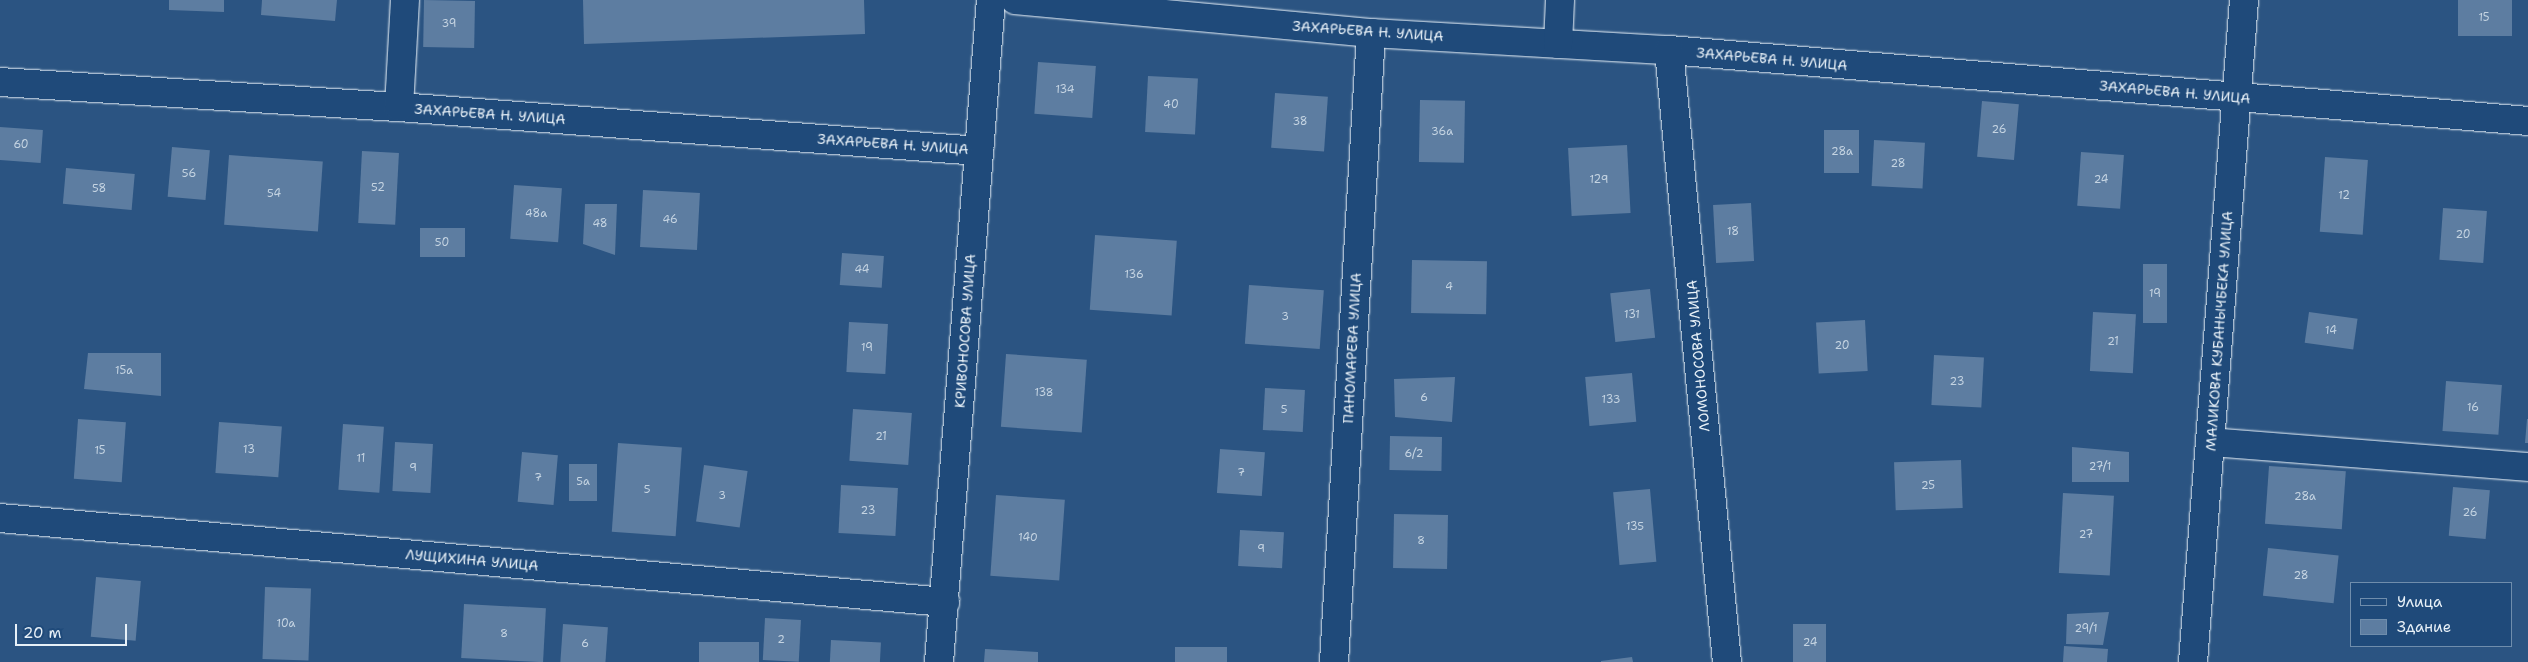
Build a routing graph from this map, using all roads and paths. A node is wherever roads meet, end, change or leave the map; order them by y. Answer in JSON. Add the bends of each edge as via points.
{"nodes":[{"id":1,"x":406,"y":0,"type":"edge"},
{"id":2,"x":991,"y":0,"type":"edge"},
{"id":3,"x":1016,"y":0,"type":"edge"},
{"id":4,"x":1560,"y":0,"type":"edge"},
{"id":5,"x":2244,"y":0,"type":"edge"},
{"id":6,"x":1371,"y":33,"type":"junction"},
{"id":7,"x":1558,"y":44,"type":"junction"},
{"id":8,"x":1669,"y":50,"type":"junction"},
{"id":9,"x":0,"y":82,"type":"edge"},
{"id":10,"x":2237,"y":97,"type":"junction"},
{"id":11,"x":399,"y":107,"type":"junction"},
{"id":12,"x":2528,"y":120,"type":"edge"},
{"id":13,"x":979,"y":151,"type":"junction"},
{"id":14,"x":2210,"y":442,"type":"junction"},
{"id":15,"x":2528,"y":468,"type":"edge"},
{"id":16,"x":0,"y":518,"type":"edge"},
{"id":17,"x":944,"y":602,"type":"junction"},
{"id":18,"x":939,"y":662,"type":"edge"},
{"id":19,"x":1334,"y":662,"type":"edge"},
{"id":20,"x":1727,"y":662,"type":"edge"},
{"id":21,"x":2193,"y":662,"type":"edge"}],
"edges":[{"from":1,"to":11,"type":"street"},
{"from":2,"to":13,"type":"street","name":"КРИВОНОСОВА УЛИЦА"},
{"from":3,"to":6,"type":"street","name":"ЗАХАРЬЕВА Н. УЛИЦА"},
{"from":4,"to":7,"type":"street"},
{"from":5,"to":10,"type":"street","name":"МАЛИКОВА КУБАНЫЧБЕКА УЛИЦА"},
{"from":6,"to":7,"type":"street","name":"ЗАХАРЬЕВА Н. УЛИЦА"},
{"from":6,"to":19,"type":"street","name":"ПАНОМАРЕВА УЛИЦА"},
{"from":7,"to":8,"type":"street","name":"ЗАХАРЬЕВА Н. УЛИЦА"},
{"from":8,"to":10,"type":"street","name":"ЗАХАРЬЕВА Н. УЛИЦА"},
{"from":8,"to":20,"type":"street","name":"ЛОМОНОСОВА УЛИЦА"},
{"from":9,"to":11,"type":"street","name":"ЗАХАРЬЕВА Н. УЛИЦА"},
{"from":10,"to":12,"type":"street","name":"ЗАХАРЬЕВА Н. УЛИЦА"},
{"from":10,"to":14,"type":"street","name":"МАЛИКОВА КУБАНЫЧБЕКА УЛИЦА"},
{"from":11,"to":13,"type":"street","name":"ЗАХАРЬЕВА Н. УЛИЦА"},
{"from":13,"to":17,"type":"street","name":"КРИВОНОСОВА УЛИЦА"},
{"from":14,"to":15,"type":"street"},
{"from":14,"to":21,"type":"street","name":"МАЛИКОВА КУБАНЫЧБЕКА УЛИЦА"},
{"from":16,"to":17,"type":"street","name":"ЛУЩИХИНА УЛИЦА"},
{"from":17,"to":18,"type":"street","name":"КРИВОНОСОВА УЛИЦА"}]}
